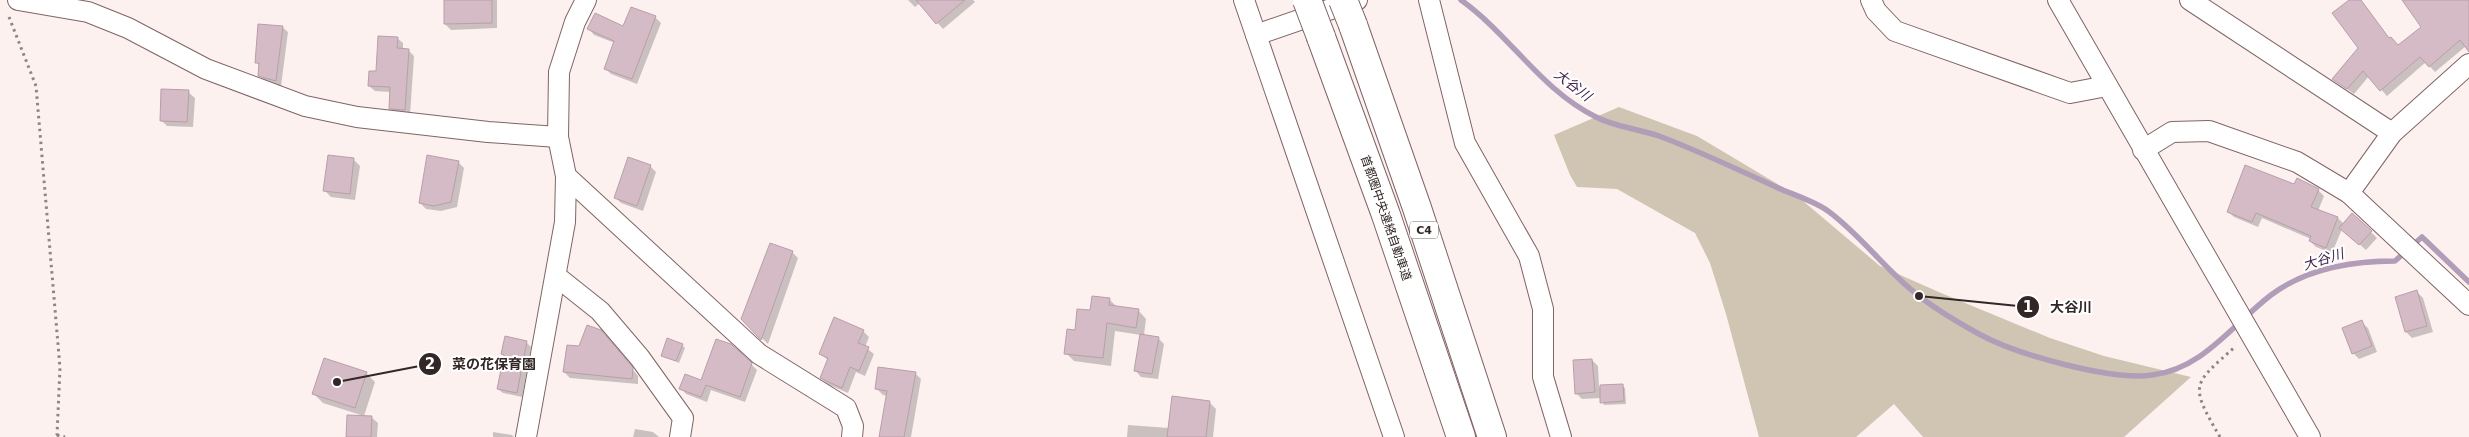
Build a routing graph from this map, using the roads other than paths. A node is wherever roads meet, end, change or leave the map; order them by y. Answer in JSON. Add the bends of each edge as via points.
{"nodes":[{"id":1,"x":586,"y":0,"type":"edge"},
{"id":2,"x":1244,"y":0,"type":"edge"},
{"id":3,"x":1307,"y":0,"type":"edge"},
{"id":4,"x":1429,"y":0,"type":"edge"},
{"id":5,"x":1871,"y":0,"type":"edge"},
{"id":6,"x":2058,"y":0,"type":"edge"},
{"id":7,"x":2190,"y":0,"type":"edge"},
{"id":8,"x":12,"y":4,"type":"edge"},
{"id":9,"x":1351,"y":8,"type":"edge"},
{"id":10,"x":1256,"y":35,"type":"junction"},
{"id":11,"x":2469,"y":64,"type":"edge"},
{"id":12,"x":2107,"y":86,"type":"junction"},
{"id":13,"x":2392,"y":133,"type":"junction"},
{"id":14,"x":558,"y":137,"type":"junction"},
{"id":15,"x":2143,"y":150,"type":"junction"},
{"id":16,"x":566,"y":176,"type":"junction"},
{"id":17,"x":2349,"y":193,"type":"junction"},
{"id":18,"x":556,"y":276,"type":"junction"},
{"id":19,"x":2469,"y":305,"type":"edge"},
{"id":20,"x":526,"y":437,"type":"edge"},
{"id":21,"x":680,"y":437,"type":"edge"},
{"id":22,"x":852,"y":437,"type":"edge"},
{"id":23,"x":1394,"y":437,"type":"edge"},
{"id":24,"x":1461,"y":437,"type":"edge"},
{"id":25,"x":1492,"y":437,"type":"edge"},
{"id":26,"x":1561,"y":437,"type":"edge"},
{"id":27,"x":2310,"y":437,"type":"edge"}],
"edges":[{"from":1,"to":14,"type":"street","via":[[575,22],[559,72]]},
{"from":2,"to":10,"type":"street"},
{"from":3,"to":24,"type":"highway","name":"首都圏中央連絡自動車道","number":"C4","bridge":true,"via":[[1386,216]]},
{"from":4,"to":26,"type":"street","via":[[1465,143],[1529,256],[1543,309],[1544,377]]},
{"from":5,"to":12,"type":"street","via":[[1876,11],[1896,31],[2070,93]]},
{"from":6,"to":12,"type":"street"},
{"from":7,"to":13,"type":"street"},
{"from":8,"to":14,"type":"street","via":[[88,12],[128,28],[206,70],[305,106],[357,116]]},
{"from":9,"to":10,"type":"street"},
{"from":9,"to":25,"type":"highway","number":"C4"},
{"from":10,"to":23,"type":"street"},
{"from":11,"to":13,"type":"street"},
{"from":12,"to":15,"type":"street"},
{"from":13,"to":17,"type":"street"},
{"from":14,"to":16,"type":"street"},
{"from":15,"to":17,"type":"street","via":[[2172,132],[2209,130],[2297,162]]},
{"from":15,"to":27,"type":"street"},
{"from":16,"to":18,"type":"street","via":[[565,222]]},
{"from":16,"to":22,"type":"street","via":[[759,354],[846,408],[853,426]]},
{"from":17,"to":19,"type":"street"},
{"from":18,"to":20,"type":"street"},
{"from":18,"to":21,"type":"street","via":[[600,311],[640,358],[683,418]]}]}
